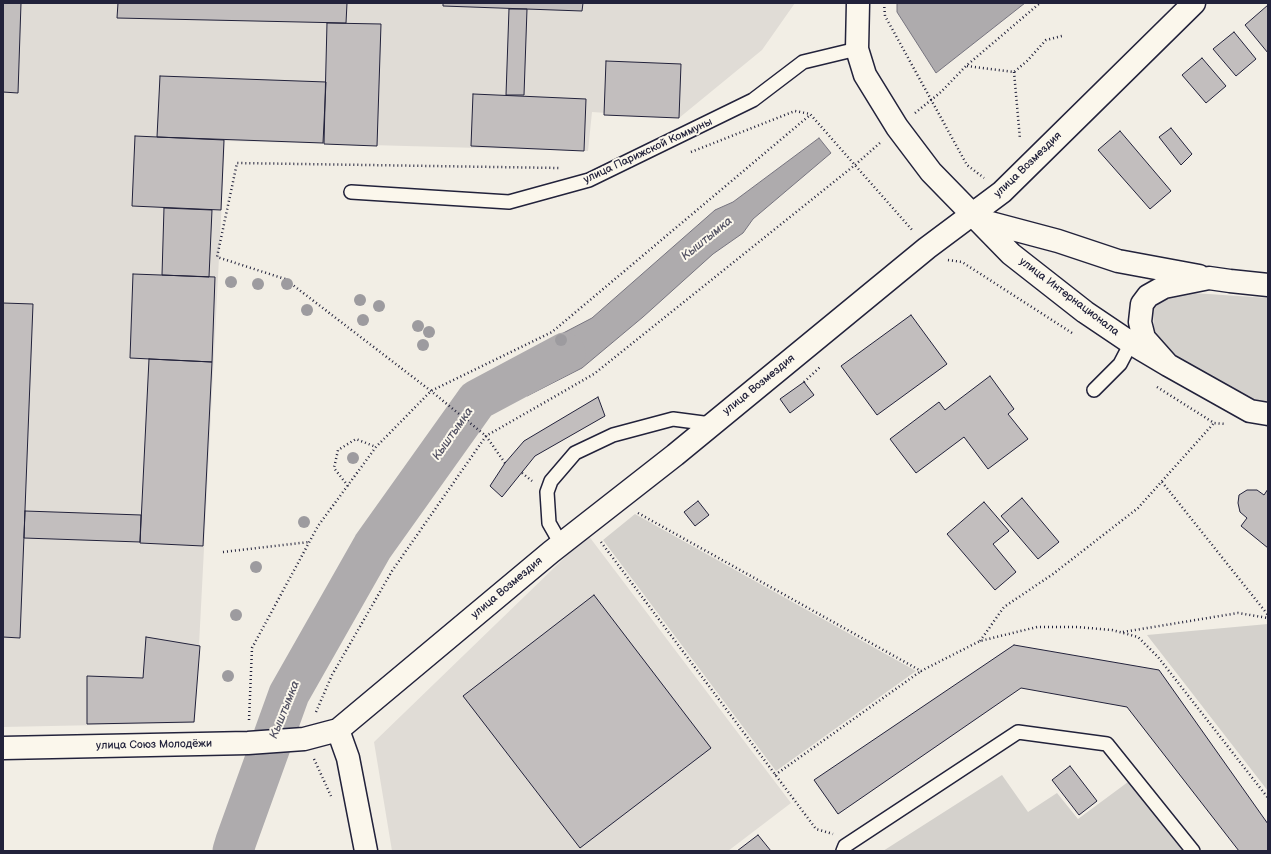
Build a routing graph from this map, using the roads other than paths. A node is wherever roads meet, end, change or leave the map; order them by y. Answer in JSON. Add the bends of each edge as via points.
{"nodes":[{"id":1,"x":858,"y":3,"type":"edge"},
{"id":2,"x":1194,"y":3,"type":"edge"},
{"id":3,"x":857,"y":49,"type":"junction"},
{"id":4,"x":351,"y":192,"type":"dead end"},
{"id":5,"x":974,"y":217,"type":"junction"},
{"id":6,"x":1209,"y":278,"type":"junction"},
{"id":7,"x":1268,"y":285,"type":"edge"},
{"id":8,"x":1131,"y":343,"type":"junction"},
{"id":9,"x":1168,"y":365,"type":"junction"},
{"id":10,"x":1094,"y":390,"type":"dead end"},
{"id":11,"x":1259,"y":412,"type":"edge"},
{"id":12,"x":711,"y":424,"type":"junction"},
{"id":13,"x":1268,"y":424,"type":"edge"},
{"id":14,"x":561,"y":544,"type":"junction"},
{"id":15,"x":338,"y":730,"type":"junction"},
{"id":16,"x":304,"y":739,"type":"joint"},
{"id":17,"x":3,"y":748,"type":"edge"},
{"id":18,"x":846,"y":847,"type":"edge"},
{"id":19,"x":366,"y":851,"type":"edge"},
{"id":20,"x":1193,"y":851,"type":"edge"}],
"edges":[{"from":1,"to":3,"type":"street","name":"улица Интернационала"},
{"from":2,"to":5,"type":"street","name":"улица Возмездия"},
{"from":3,"to":4,"type":"lane","name":"улица Парижской Коммуны","via":[[803,62],[753,100],[589,180],[509,202]]},
{"from":3,"to":5,"type":"street","name":"улица Интернационала","via":[[865,75],[897,127],[930,172]]},
{"from":5,"to":6,"type":"street","via":[[1118,261]]},
{"from":5,"to":8,"type":"street","name":"улица Интернационала","via":[[1011,254],[1085,312]]},
{"from":5,"to":12,"type":"street","name":"улица Возмездия","via":[[927,248]]},
{"from":6,"to":7,"type":"street"},
{"from":6,"to":9,"type":"street","via":[[1164,287],[1148,296],[1142,304],[1140,322],[1144,338]]},
{"from":8,"to":9,"type":"street","name":"улица Интернационала"},
{"from":8,"to":10,"type":"lane","via":[[1120,364]]},
{"from":9,"to":11,"type":"street","name":"улица Интернационала"},
{"from":11,"to":13,"type":"street","name":"улица Интернационала"},
{"from":12,"to":14,"type":"street","name":"улица Возмездия"},
{"from":12,"to":14,"type":"lane","via":[[673,419],[613,434],[575,453],[551,481],[546,492],[549,523]]},
{"from":14,"to":15,"type":"street","name":"улица Возмездия"},
{"from":15,"to":16,"type":"street","name":"улица Возмездия"},
{"from":15,"to":19,"type":"street","via":[[348,758]]},
{"from":16,"to":17,"type":"street","name":"улица Союз Молодёжи","via":[[248,743]]},
{"from":18,"to":20,"type":"lane","via":[[1018,732],[1107,744]]}]}
